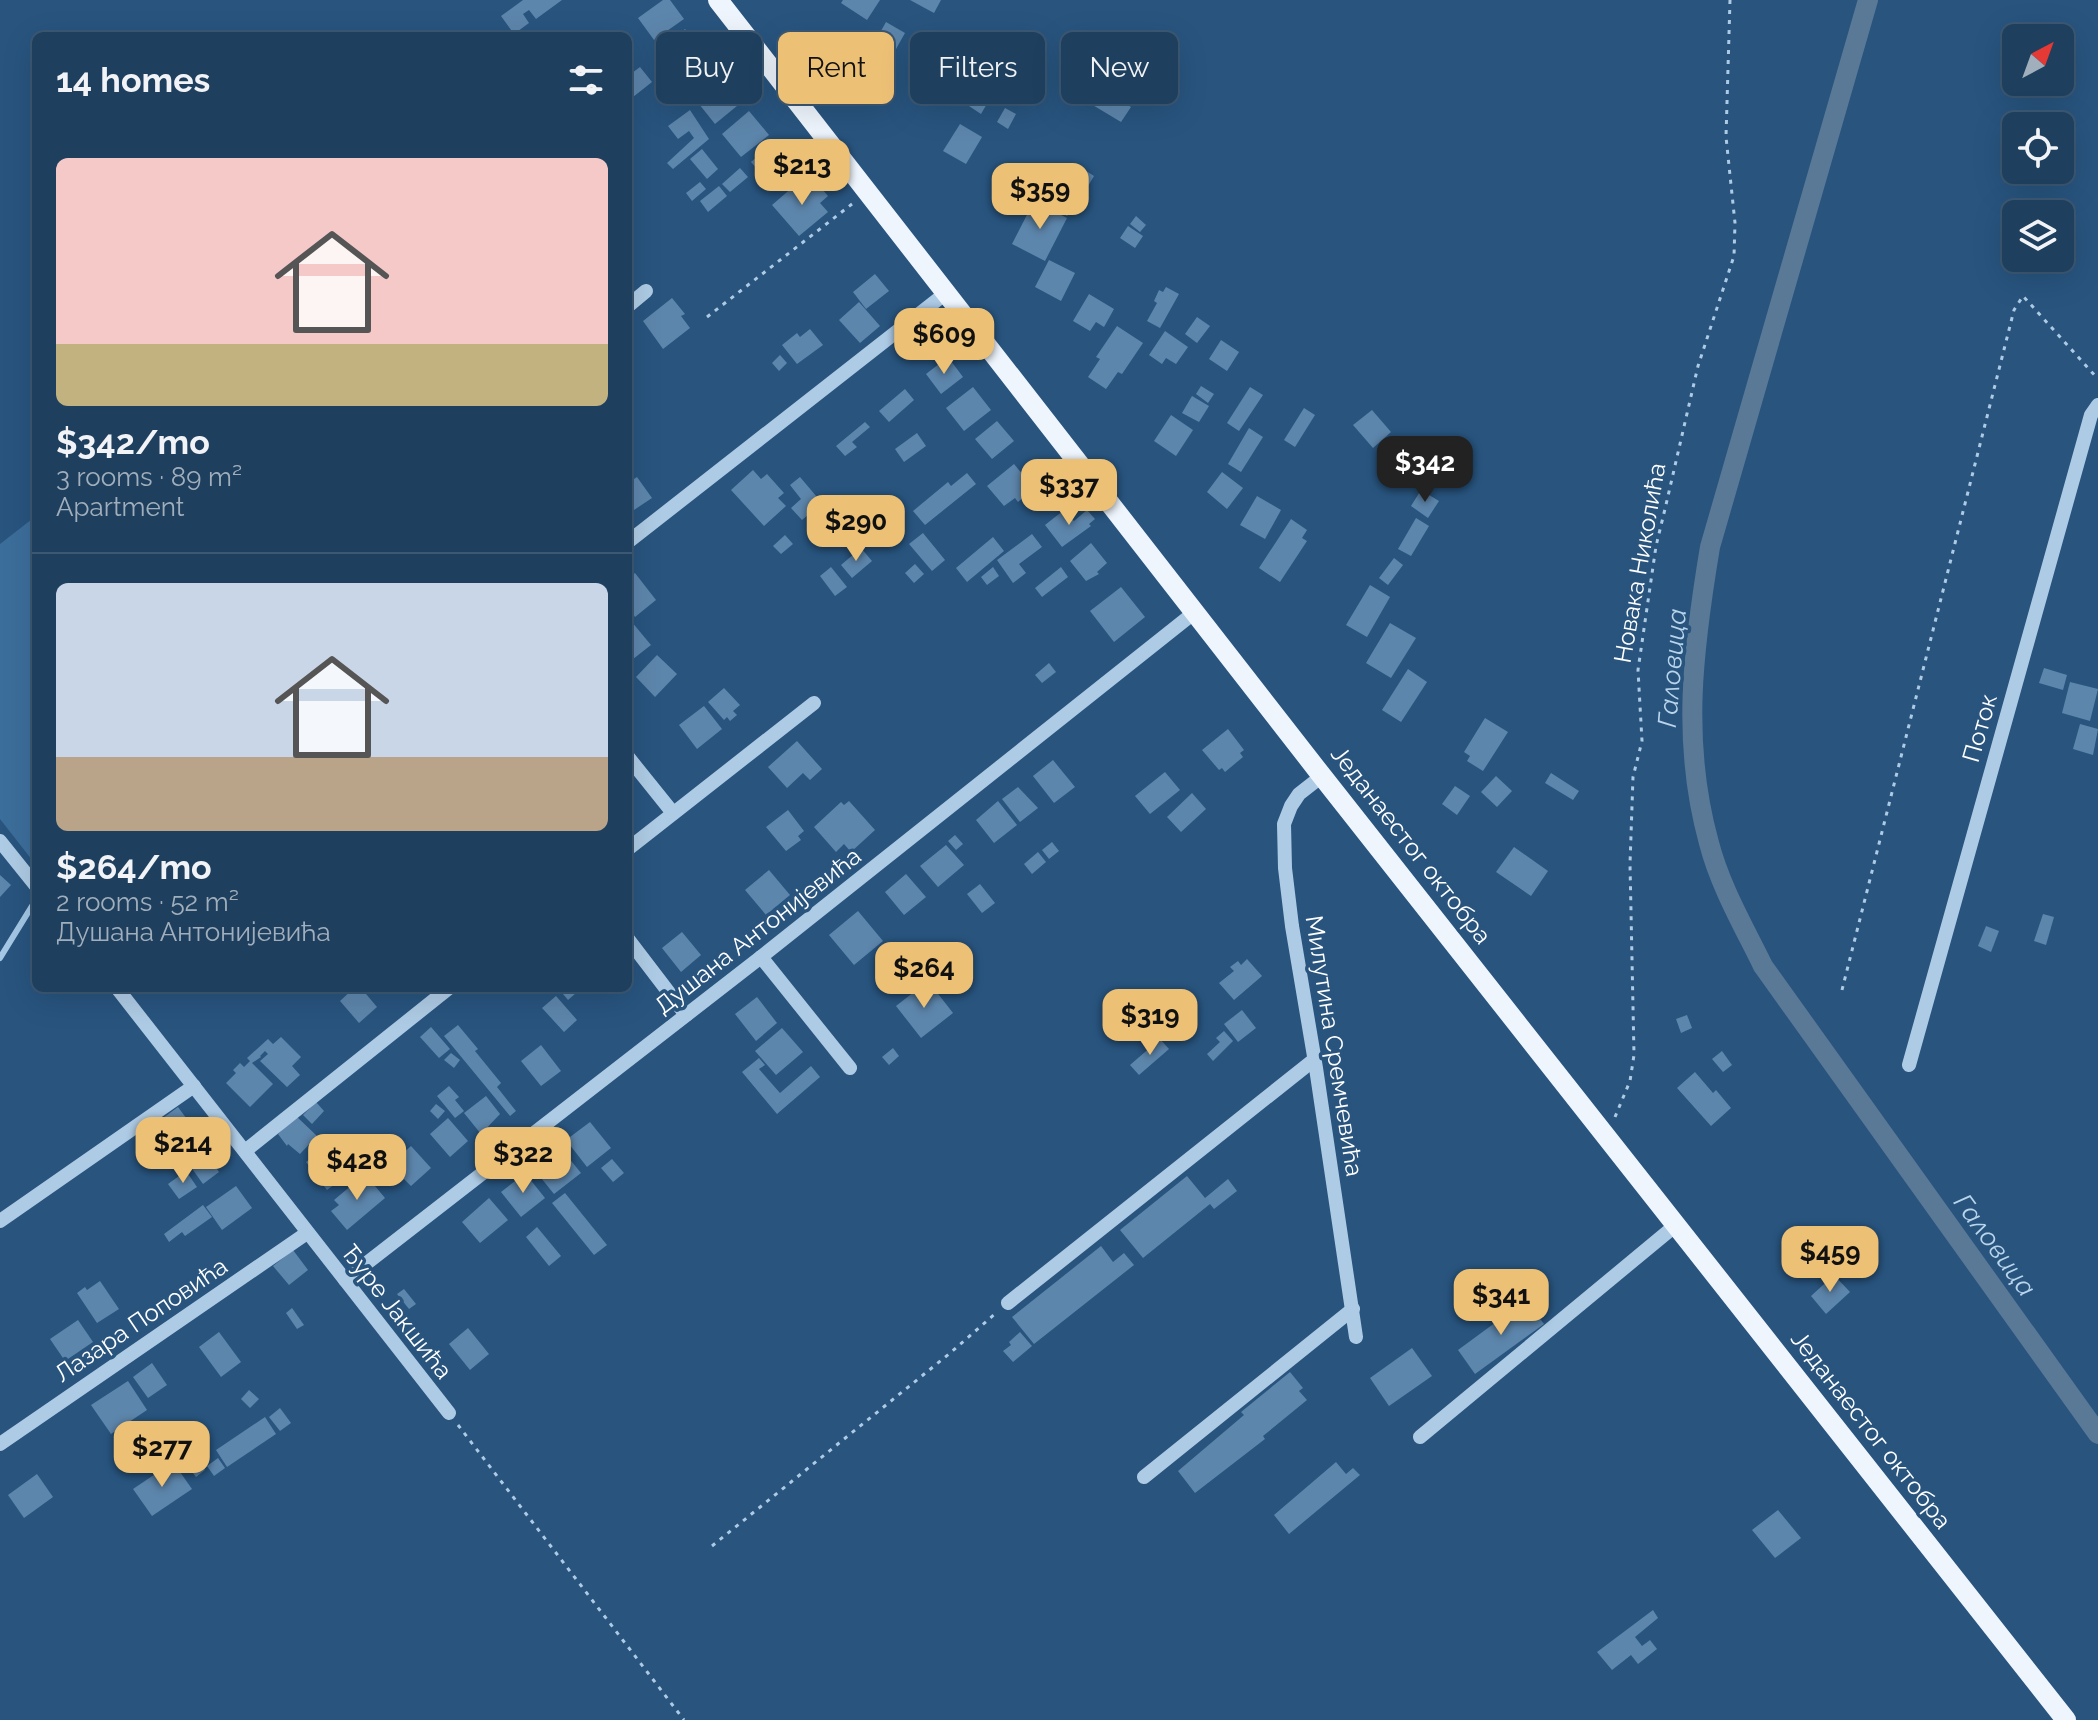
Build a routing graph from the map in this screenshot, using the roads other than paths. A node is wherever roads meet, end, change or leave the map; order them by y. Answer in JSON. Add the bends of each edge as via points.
{"nodes":[{"id":1,"x":718,"y":0,"type":"edge"},
{"id":2,"x":646,"y":291,"type":"dead end"},
{"id":3,"x":946,"y":293,"type":"junction"},
{"id":4,"x":632,"y":303,"type":"edge"},
{"id":5,"x":2098,"y":405,"type":"edge"},
{"id":6,"x":632,"y":539,"type":"edge"},
{"id":7,"x":1195,"y":612,"type":"junction"},
{"id":8,"x":814,"y":703,"type":"dead end"},
{"id":9,"x":632,"y":762,"type":"edge"},
{"id":10,"x":1322,"y":776,"type":"junction"},
{"id":11,"x":673,"y":813,"type":"junction"},
{"id":12,"x":0,"y":841,"type":"edge"},
{"id":13,"x":632,"y":846,"type":"edge"},
{"id":14,"x":32,"y":881,"type":"edge"},
{"id":15,"x":632,"y":944,"type":"edge"},
{"id":16,"x":761,"y":957,"type":"junction"},
{"id":17,"x":120,"y":992,"type":"edge"},
{"id":18,"x":444,"y":992,"type":"edge"},
{"id":19,"x":686,"y":1015,"type":"junction"},
{"id":20,"x":1315,"y":1059,"type":"junction"},
{"id":21,"x":1909,"y":1065,"type":"dead end"},
{"id":22,"x":850,"y":1068,"type":"dead end"},
{"id":23,"x":194,"y":1086,"type":"junction"},
{"id":24,"x":245,"y":1151,"type":"junction"},
{"id":25,"x":0,"y":1221,"type":"edge"},
{"id":26,"x":1676,"y":1225,"type":"junction"},
{"id":27,"x":307,"y":1233,"type":"junction"},
{"id":28,"x":345,"y":1280,"type":"junction"},
{"id":29,"x":1008,"y":1303,"type":"road end"},
{"id":30,"x":1353,"y":1309,"type":"junction"},
{"id":31,"x":1356,"y":1337,"type":"dead end"},
{"id":32,"x":449,"y":1413,"type":"road end"},
{"id":33,"x":1420,"y":1437,"type":"dead end"},
{"id":34,"x":0,"y":1444,"type":"edge"},
{"id":35,"x":1144,"y":1477,"type":"dead end"},
{"id":36,"x":2066,"y":1720,"type":"edge"}],
"edges":[{"from":1,"to":3,"type":"main road","name":"Једанаестог октобра"},
{"from":2,"to":4,"type":"street"},
{"from":3,"to":6,"type":"street"},
{"from":3,"to":7,"type":"main road","name":"Једанаестог октобра"},
{"from":5,"to":21,"type":"street","name":"Поток"},
{"from":7,"to":10,"type":"main road","name":"Једанаестог октобра"},
{"from":7,"to":16,"type":"street","name":"Душана Антонијевића"},
{"from":8,"to":11,"type":"street"},
{"from":9,"to":11,"type":"street"},
{"from":10,"to":20,"type":"street","name":"Милутина Сремчевића","via":[[1299,794],[1284,824],[1292,926]]},
{"from":10,"to":26,"type":"main road","name":"Једанаестог октобра"},
{"from":11,"to":13,"type":"street"},
{"from":12,"to":14,"type":"street"},
{"from":15,"to":19,"type":"street"},
{"from":16,"to":19,"type":"street","name":"Душана Антонијевића"},
{"from":16,"to":22,"type":"street"},
{"from":17,"to":23,"type":"street","name":"Ђуре Јакшића"},
{"from":18,"to":24,"type":"street"},
{"from":19,"to":28,"type":"street","name":"Душана Антонијевића"},
{"from":20,"to":29,"type":"street"},
{"from":20,"to":30,"type":"street","name":"Милутина Сремчевића"},
{"from":23,"to":24,"type":"street","name":"Ђуре Јакшића"},
{"from":23,"to":25,"type":"street"},
{"from":24,"to":27,"type":"street","name":"Ђуре Јакшића"},
{"from":26,"to":33,"type":"street"},
{"from":26,"to":36,"type":"main road","name":"Једанаестог октобра"},
{"from":27,"to":28,"type":"street","name":"Ђуре Јакшића"},
{"from":27,"to":34,"type":"street","name":"Лазара Поповића"},
{"from":28,"to":32,"type":"street","name":"Ђуре Јакшића"},
{"from":30,"to":31,"type":"street","name":"Милутина Сремчевића"},
{"from":30,"to":35,"type":"street"}]}
